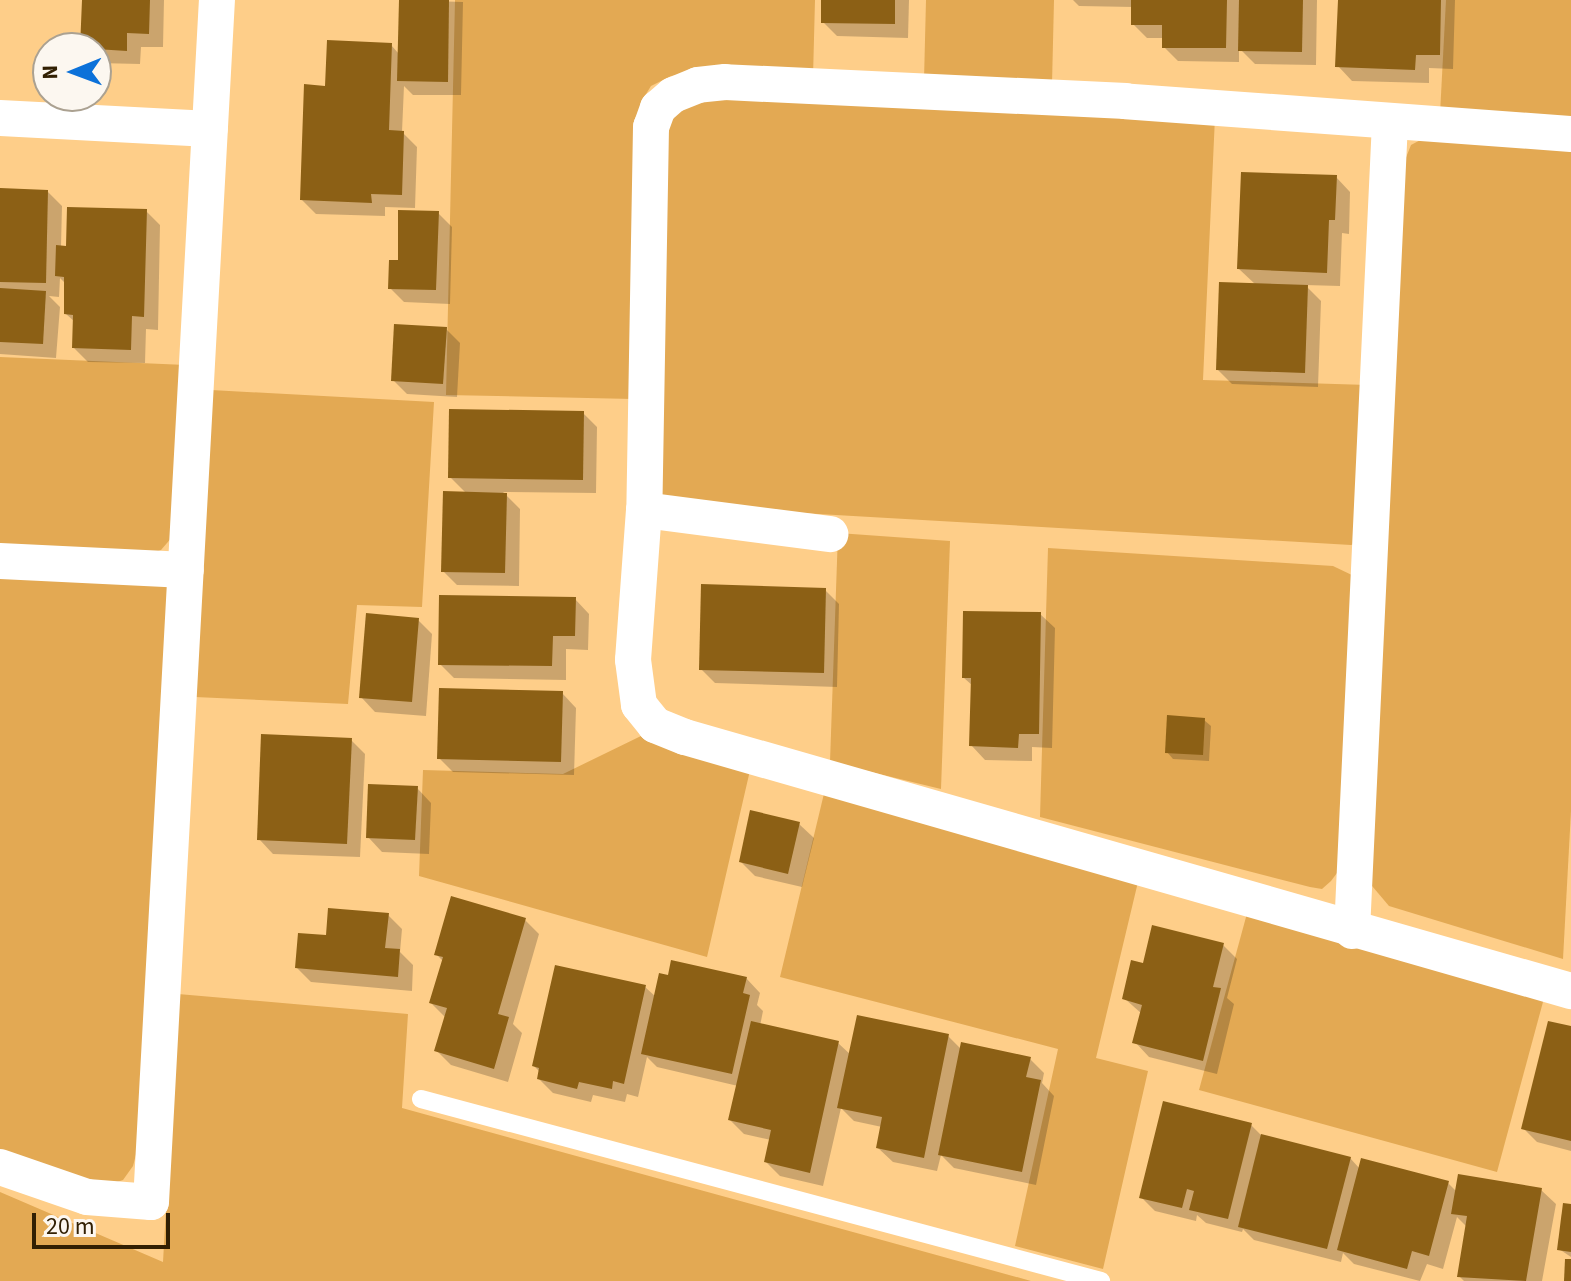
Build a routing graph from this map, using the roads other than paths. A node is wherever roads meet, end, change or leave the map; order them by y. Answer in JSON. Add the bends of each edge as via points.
{"nodes":[{"id":1,"x":217,"y":0,"type":"edge"},
{"id":2,"x":0,"y":118,"type":"edge"},
{"id":3,"x":1390,"y":122,"type":"junction"},
{"id":4,"x":210,"y":129,"type":"junction"},
{"id":5,"x":1571,"y":134,"type":"edge"},
{"id":6,"x":644,"y":510,"type":"junction"},
{"id":7,"x":830,"y":534,"type":"dead end"},
{"id":8,"x":0,"y":561,"type":"edge"},
{"id":9,"x":186,"y":570,"type":"junction"},
{"id":10,"x":1352,"y":931,"type":"junction"},
{"id":11,"x":1571,"y":991,"type":"edge"},
{"id":12,"x":421,"y":1099,"type":"dead end"},
{"id":13,"x":0,"y":1167,"type":"edge"},
{"id":14,"x":1101,"y":1281,"type":"edge"}],
"edges":[{"from":1,"to":4,"type":"street"},
{"from":2,"to":4,"type":"street"},
{"from":3,"to":5,"type":"street"},
{"from":3,"to":6,"type":"street","via":[[1126,101],[725,82],[673,95],[658,108],[651,127]]},
{"from":3,"to":10,"type":"street"},
{"from":4,"to":9,"type":"street"},
{"from":6,"to":7,"type":"street"},
{"from":6,"to":10,"type":"street","via":[[633,660],[639,705],[655,725]]},
{"from":8,"to":9,"type":"street"},
{"from":9,"to":13,"type":"street","via":[[151,1202],[87,1197]]},
{"from":10,"to":11,"type":"street"},
{"from":12,"to":14,"type":"lane"}]}
